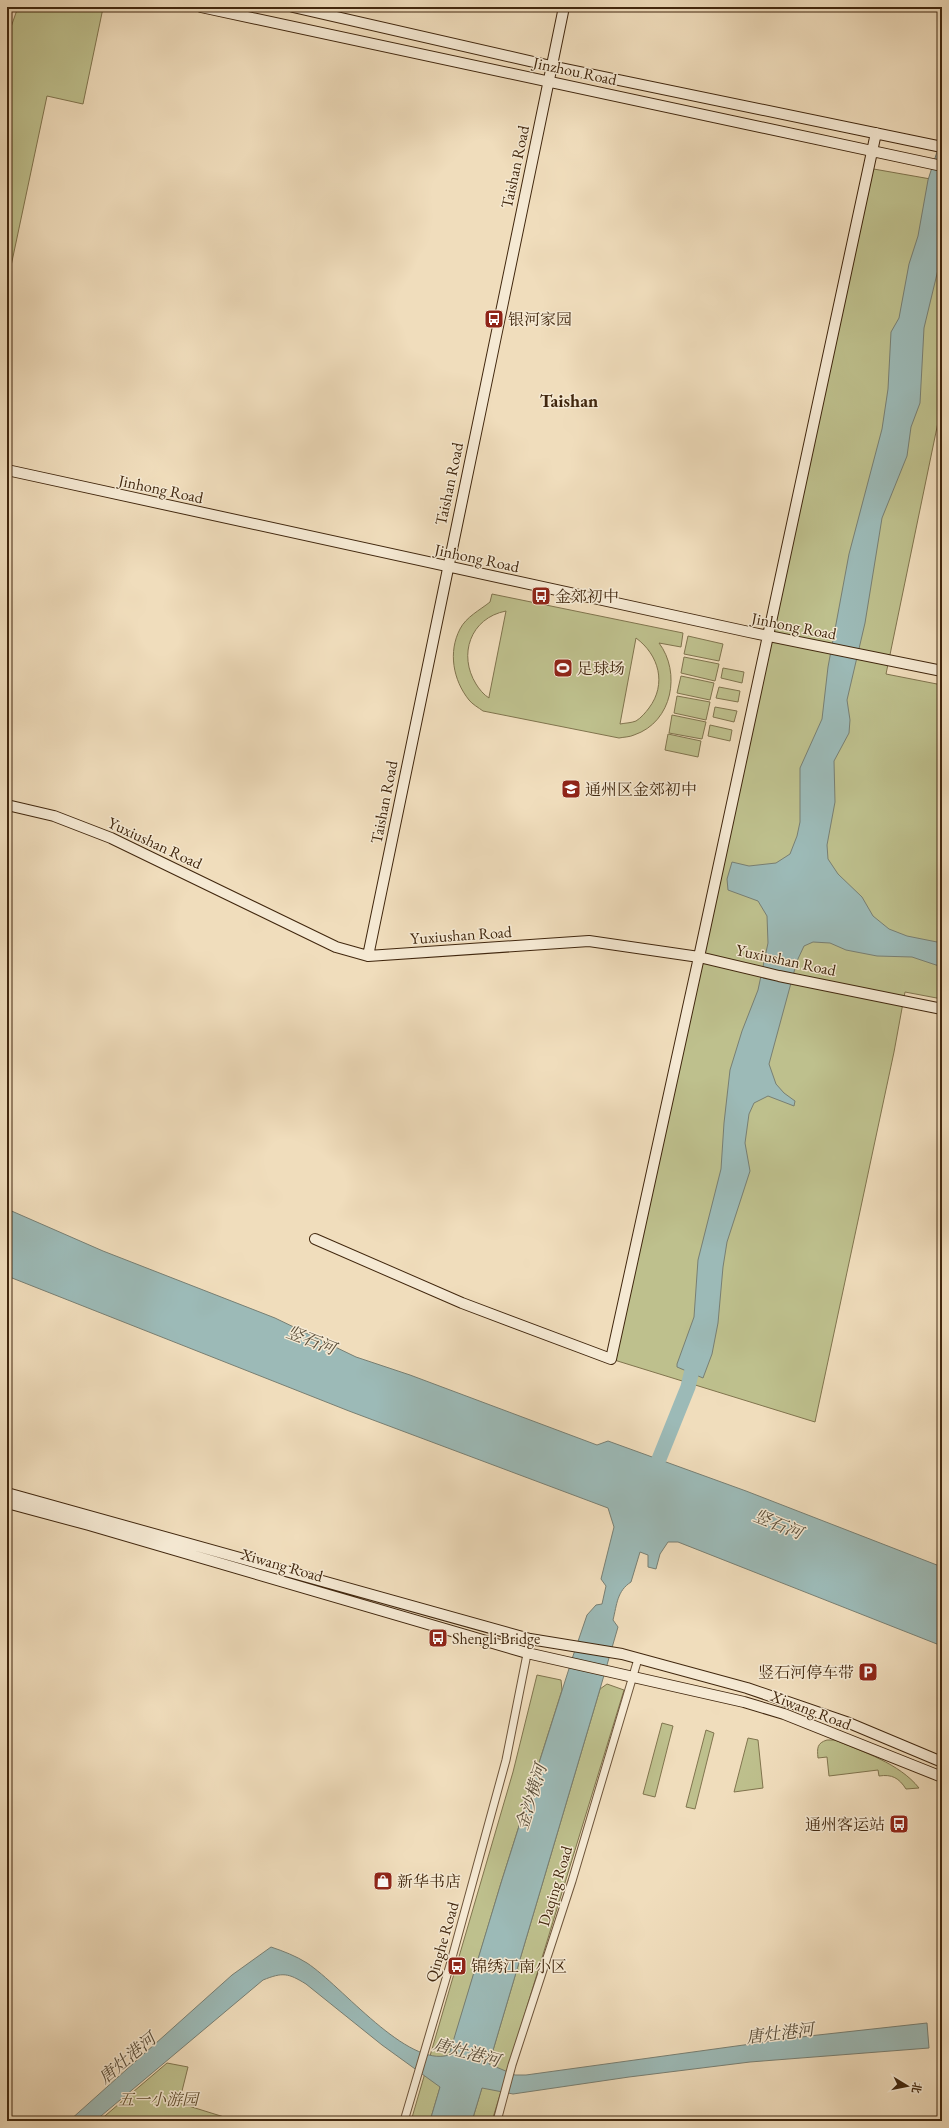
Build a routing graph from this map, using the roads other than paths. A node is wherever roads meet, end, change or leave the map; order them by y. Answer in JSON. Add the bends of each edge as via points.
{"nodes":[{"id":1,"x":201,"y":7,"type":"edge"},
{"id":2,"x":293,"y":7,"type":"edge"},
{"id":3,"x":564,"y":7,"type":"edge"},
{"id":4,"x":551,"y":66,"type":"junction"},
{"id":5,"x":548,"y":80,"type":"junction"},
{"id":6,"x":876,"y":133,"type":"junction"},
{"id":7,"x":942,"y":147,"type":"edge"},
{"id":8,"x":871,"y":152,"type":"junction"},
{"id":9,"x":942,"y":166,"type":"edge"},
{"id":10,"x":7,"y":470,"type":"edge"},
{"id":11,"x":448,"y":567,"type":"junction"},
{"id":12,"x":768,"y":636,"type":"junction"},
{"id":13,"x":942,"y":671,"type":"edge"},
{"id":14,"x":7,"y":805,"type":"edge"},
{"id":15,"x":368,"y":956,"type":"junction"},
{"id":16,"x":700,"y":957,"type":"junction"},
{"id":17,"x":942,"y":1009,"type":"edge"},
{"id":18,"x":316,"y":1240,"type":"dead end"},
{"id":19,"x":7,"y":1493,"type":"edge"},
{"id":20,"x":7,"y":1503,"type":"edge"},
{"id":21,"x":530,"y":1639,"type":"junction"},
{"id":22,"x":527,"y":1653,"type":"junction"},
{"id":23,"x":638,"y":1659,"type":"junction"},
{"id":24,"x":633,"y":1676,"type":"junction"},
{"id":25,"x":942,"y":1762,"type":"edge"},
{"id":26,"x":942,"y":1778,"type":"edge"},
{"id":27,"x":404,"y":2121,"type":"edge"},
{"id":28,"x":497,"y":2121,"type":"edge"}],
"edges":[{"from":1,"to":5,"type":"street","name":"Jinzhou Road"},
{"from":2,"to":4,"type":"street","name":"Jinzhou Road"},
{"from":3,"to":4,"type":"street","name":"Taishan Road"},
{"from":4,"to":5,"type":"street","name":"Taishan Road"},
{"from":4,"to":6,"type":"street","name":"Jinzhou Road"},
{"from":5,"to":8,"type":"street","name":"Jinzhou Road"},
{"from":5,"to":11,"type":"street","name":"Taishan Road"},
{"from":6,"to":7,"type":"street","name":"Jinzhou Road"},
{"from":6,"to":8,"type":"street"},
{"from":8,"to":9,"type":"street","name":"Jinzhou Road"},
{"from":8,"to":12,"type":"street"},
{"from":10,"to":11,"type":"street","name":"Jinhong Road"},
{"from":11,"to":12,"type":"street","name":"Jinhong Road"},
{"from":11,"to":15,"type":"street","name":"Taishan Road"},
{"from":12,"to":13,"type":"street","name":"Jinhong Road"},
{"from":12,"to":16,"type":"street"},
{"from":14,"to":15,"type":"street","name":"Yuxiushan Road","via":[[54,816],[112,838],[336,947]]},
{"from":15,"to":16,"type":"street","name":"Yuxiushan Road","via":[[589,941]]},
{"from":16,"to":17,"type":"street","name":"Yuxiushan Road"},
{"from":16,"to":18,"type":"street","via":[[611,1359],[462,1303]]},
{"from":19,"to":21,"type":"street","name":"Xiwang Road"},
{"from":20,"to":22,"type":"street","name":"Xiwang Road"},
{"from":21,"to":22,"type":"street","name":"Qinghe Road"},
{"from":21,"to":23,"type":"street","name":"Xiwang Road","via":[[622,1654]]},
{"from":22,"to":24,"type":"street","name":"Xiwang Road"},
{"from":22,"to":27,"type":"street","name":"Qinghe Road","via":[[506,1760],[427,2047]]},
{"from":23,"to":24,"type":"street","name":"Daqing Road"},
{"from":23,"to":25,"type":"street","name":"Xiwang Road","via":[[747,1688],[848,1724]]},
{"from":24,"to":26,"type":"street","name":"Xiwang Road","via":[[784,1714]]},
{"from":24,"to":28,"type":"street","name":"Daqing Road","via":[[572,1880],[512,2065]]}]}
